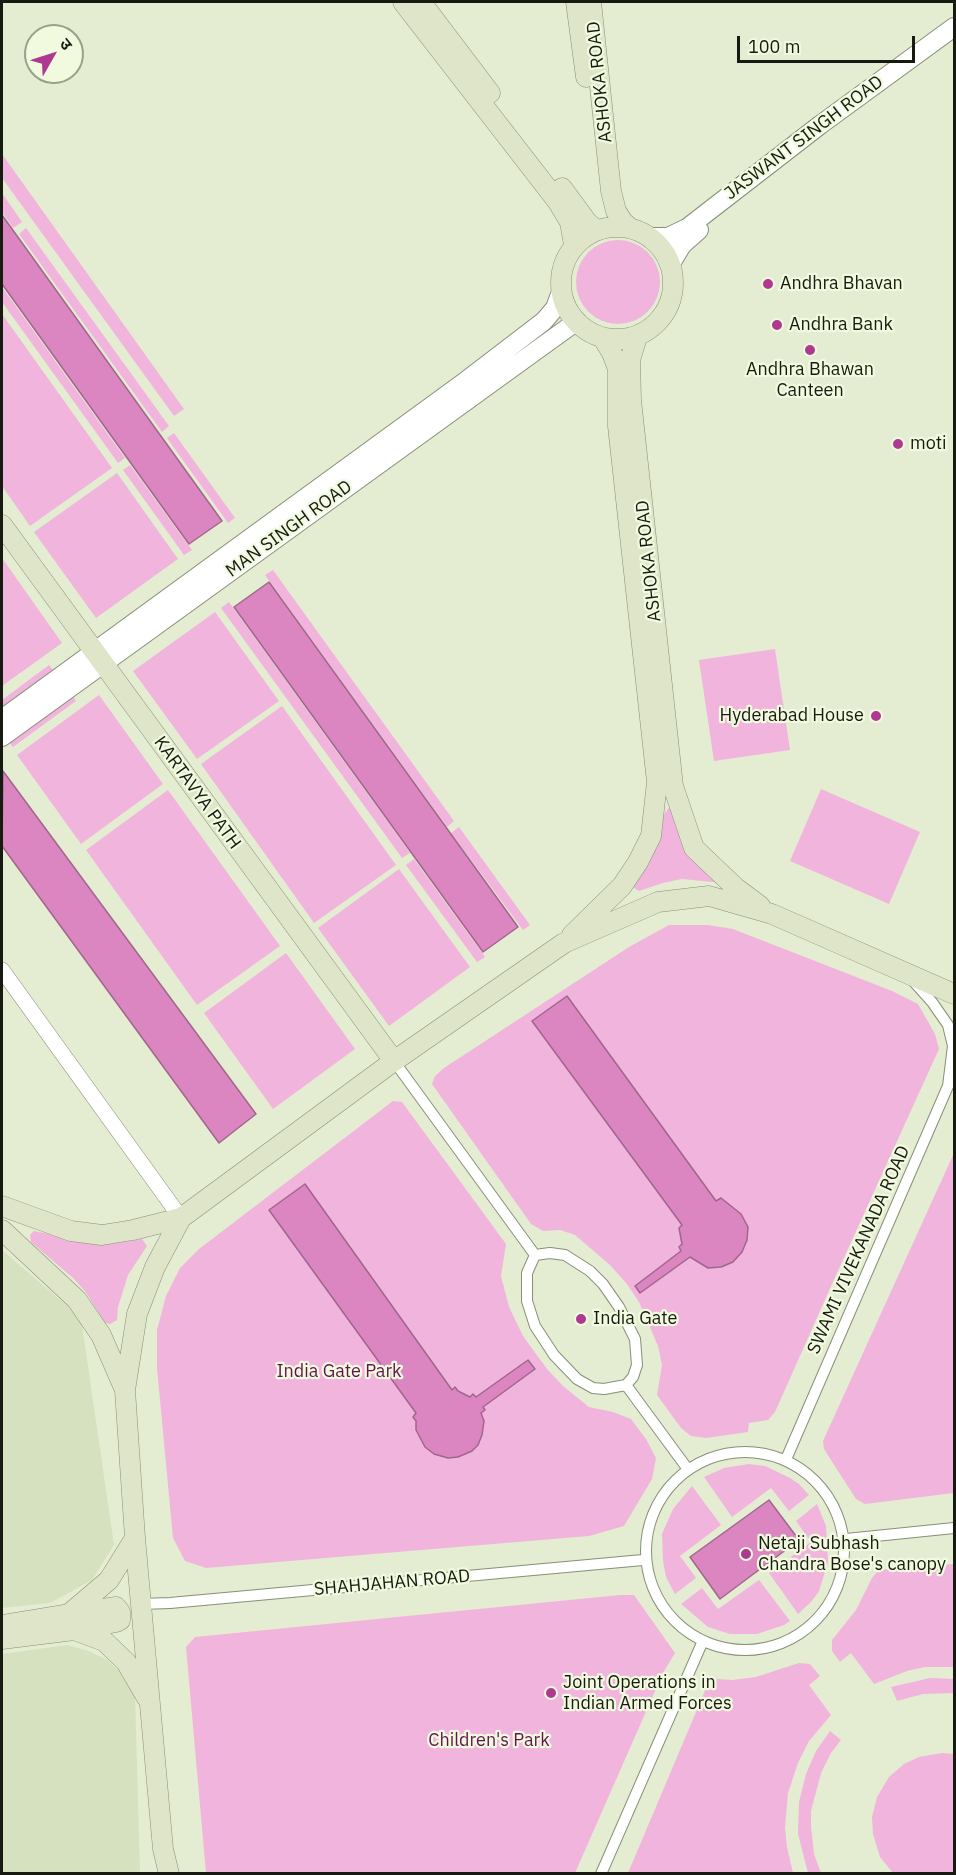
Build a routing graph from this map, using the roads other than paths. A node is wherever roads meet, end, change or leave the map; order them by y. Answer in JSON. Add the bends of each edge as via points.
{"nodes":[{"id":1,"x":403,"y":2,"type":"edge"},
{"id":2,"x":421,"y":2,"type":"edge"},
{"id":3,"x":576,"y":2,"type":"edge"},
{"id":4,"x":591,"y":2,"type":"edge"},
{"id":5,"x":954,"y":27,"type":"edge"},
{"id":6,"x":954,"y":37,"type":"edge"},
{"id":7,"x":630,"y":228,"type":"junction"},
{"id":8,"x":597,"y":230,"type":"junction"},
{"id":9,"x":649,"y":237,"type":"junction"},
{"id":10,"x":574,"y":245,"type":"junction"},
{"id":11,"x":670,"y":265,"type":"junction"},
{"id":12,"x":561,"y":292,"type":"junction"},
{"id":13,"x":577,"y":321,"type":"junction"},
{"id":14,"x":637,"y":337,"type":"junction"},
{"id":15,"x":603,"y":338,"type":"junction"},
{"id":16,"x":2,"y":525,"type":"edge"},
{"id":17,"x":98,"y":659,"type":"junction"},
{"id":18,"x":2,"y":719,"type":"edge"},
{"id":19,"x":2,"y":737,"type":"edge"},
{"id":20,"x":665,"y":784,"type":"junction"},
{"id":21,"x":772,"y":914,"type":"junction"},
{"id":22,"x":564,"y":943,"type":"junction"},
{"id":23,"x":2,"y":970,"type":"edge"},
{"id":24,"x":901,"y":970,"type":"junction"},
{"id":25,"x":954,"y":994,"type":"edge"},
{"id":26,"x":394,"y":1061,"type":"junction"},
{"id":27,"x":951,"y":1081,"type":"edge"},
{"id":28,"x":2,"y":1206,"type":"edge"},
{"id":29,"x":23,"y":1214,"type":"junction"},
{"id":30,"x":181,"y":1218,"type":"junction"},
{"id":31,"x":6,"y":1234,"type":"edge"},
{"id":32,"x":535,"y":1255,"type":"junction"},
{"id":33,"x":626,"y":1385,"type":"junction"},
{"id":34,"x":125,"y":1390,"type":"junction"},
{"id":35,"x":787,"y":1457,"type":"junction"},
{"id":36,"x":687,"y":1468,"type":"junction"},
{"id":37,"x":954,"y":1528,"type":"edge"},
{"id":38,"x":135,"y":1538,"type":"junction"},
{"id":39,"x":846,"y":1539,"type":"junction"},
{"id":40,"x":643,"y":1560,"type":"junction"},
{"id":41,"x":142,"y":1611,"type":"junction"},
{"id":42,"x":72,"y":1622,"type":"junction"},
{"id":43,"x":2,"y":1624,"type":"edge"},
{"id":44,"x":2,"y":1639,"type":"edge"},
{"id":45,"x":702,"y":1643,"type":"junction"},
{"id":46,"x":150,"y":1703,"type":"junction"},
{"id":47,"x":164,"y":1868,"type":"edge"},
{"id":48,"x":601,"y":1874,"type":"edge"}],
"edges":[{"from":1,"to":10,"type":"main road","via":[[558,202],[570,222]]},
{"from":2,"to":8,"type":"main road","via":[[587,222]]},
{"from":3,"to":8,"type":"main road","name":"ASHOKA ROAD","via":[[605,206]]},
{"from":4,"to":7,"type":"main road","name":"ASHOKA ROAD","via":[[611,191],[616,211]]},
{"from":5,"to":9,"type":"street","name":"JASWANT SINGH ROAD","via":[[687,228],[668,237]]},
{"from":6,"to":11,"type":"street","name":"JASWANT SINGH ROAD","via":[[694,235],[682,245]]},
{"from":7,"to":8,"type":"main road"},
{"from":7,"to":9,"type":"main road"},
{"from":8,"to":10,"type":"main road"},
{"from":9,"to":11,"type":"main road","via":[[665,253]]},
{"from":10,"to":12,"type":"main road","via":[[564,262]]},
{"from":11,"to":14,"type":"main road","via":[[674,281],[666,312],[656,325]]},
{"from":12,"to":13,"type":"main road"},
{"from":12,"to":17,"type":"street","name":"MAN SINGH ROAD","via":[[544,321]]},
{"from":13,"to":15,"type":"main road"},
{"from":13,"to":17,"type":"street","name":"MAN SINGH ROAD"},
{"from":14,"to":15,"type":"main road"},
{"from":14,"to":20,"type":"main road","name":"ASHOKA ROAD","via":[[630,360],[631,400]]},
{"from":15,"to":20,"type":"main road","name":"ASHOKA ROAD","via":[[618,369],[618,426]]},
{"from":16,"to":17,"type":"main road","name":"KARTAVYA PATH"},
{"from":17,"to":18,"type":"street","name":"MAN SINGH ROAD"},
{"from":17,"to":19,"type":"street","name":"MAN SINGH ROAD"},
{"from":17,"to":26,"type":"main road","name":"KARTAVYA PATH"},
{"from":20,"to":21,"type":"main road","via":[[694,848],[736,888]]},
{"from":20,"to":22,"type":"main road","via":[[651,836],[638,862],[622,886]]},
{"from":21,"to":22,"type":"main road","via":[[709,896],[658,902]]},
{"from":21,"to":24,"type":"main road"},
{"from":22,"to":26,"type":"main road"},
{"from":23,"to":30,"type":"street"},
{"from":24,"to":25,"type":"main road"},
{"from":24,"to":27,"type":"street","name":"SWAMI VIVEKANADA ROAD","via":[[920,987],[948,1025],[953,1046]]},
{"from":26,"to":30,"type":"main road"},
{"from":26,"to":32,"type":"street"},
{"from":27,"to":35,"type":"street","name":"SWAMI VIVEKANADA ROAD"},
{"from":28,"to":29,"type":"main road"},
{"from":29,"to":30,"type":"main road","via":[[71,1231],[102,1235]]},
{"from":29,"to":31,"type":"main road"},
{"from":30,"to":34,"type":"main road","via":[[155,1267],[138,1314]]},
{"from":31,"to":34,"type":"main road","via":[[77,1300],[101,1335]]},
{"from":32,"to":33,"type":"street","via":[[565,1255],[577,1261],[613,1296],[635,1339],[637,1365]]},
{"from":32,"to":33,"type":"street","via":[[527,1272],[527,1301],[544,1341],[571,1373],[593,1388]]},
{"from":33,"to":36,"type":"street"},
{"from":34,"to":38,"type":"main road"},
{"from":35,"to":36,"type":"street","via":[[752,1450],[729,1451]]},
{"from":35,"to":39,"type":"street","via":[[807,1472],[823,1492],[836,1511]]},
{"from":36,"to":40,"type":"street","via":[[658,1506],[645,1535]]},
{"from":37,"to":39,"type":"street"},
{"from":38,"to":41,"type":"main road"},
{"from":38,"to":42,"type":"main road","via":[[109,1580]]},
{"from":39,"to":45,"type":"street","via":[[844,1561],[830,1598],[821,1615],[804,1632],[768,1650],[740,1654]]},
{"from":40,"to":41,"type":"street","name":"SHAHJAHAN ROAD","via":[[170,1604]]},
{"from":40,"to":45,"type":"street","via":[[666,1608]]},
{"from":41,"to":42,"type":"main road"},
{"from":41,"to":46,"type":"main road"},
{"from":42,"to":43,"type":"main road"},
{"from":42,"to":44,"type":"main road"},
{"from":42,"to":46,"type":"main road","via":[[104,1641],[126,1662]]},
{"from":45,"to":48,"type":"street"},
{"from":46,"to":47,"type":"main road"}]}
